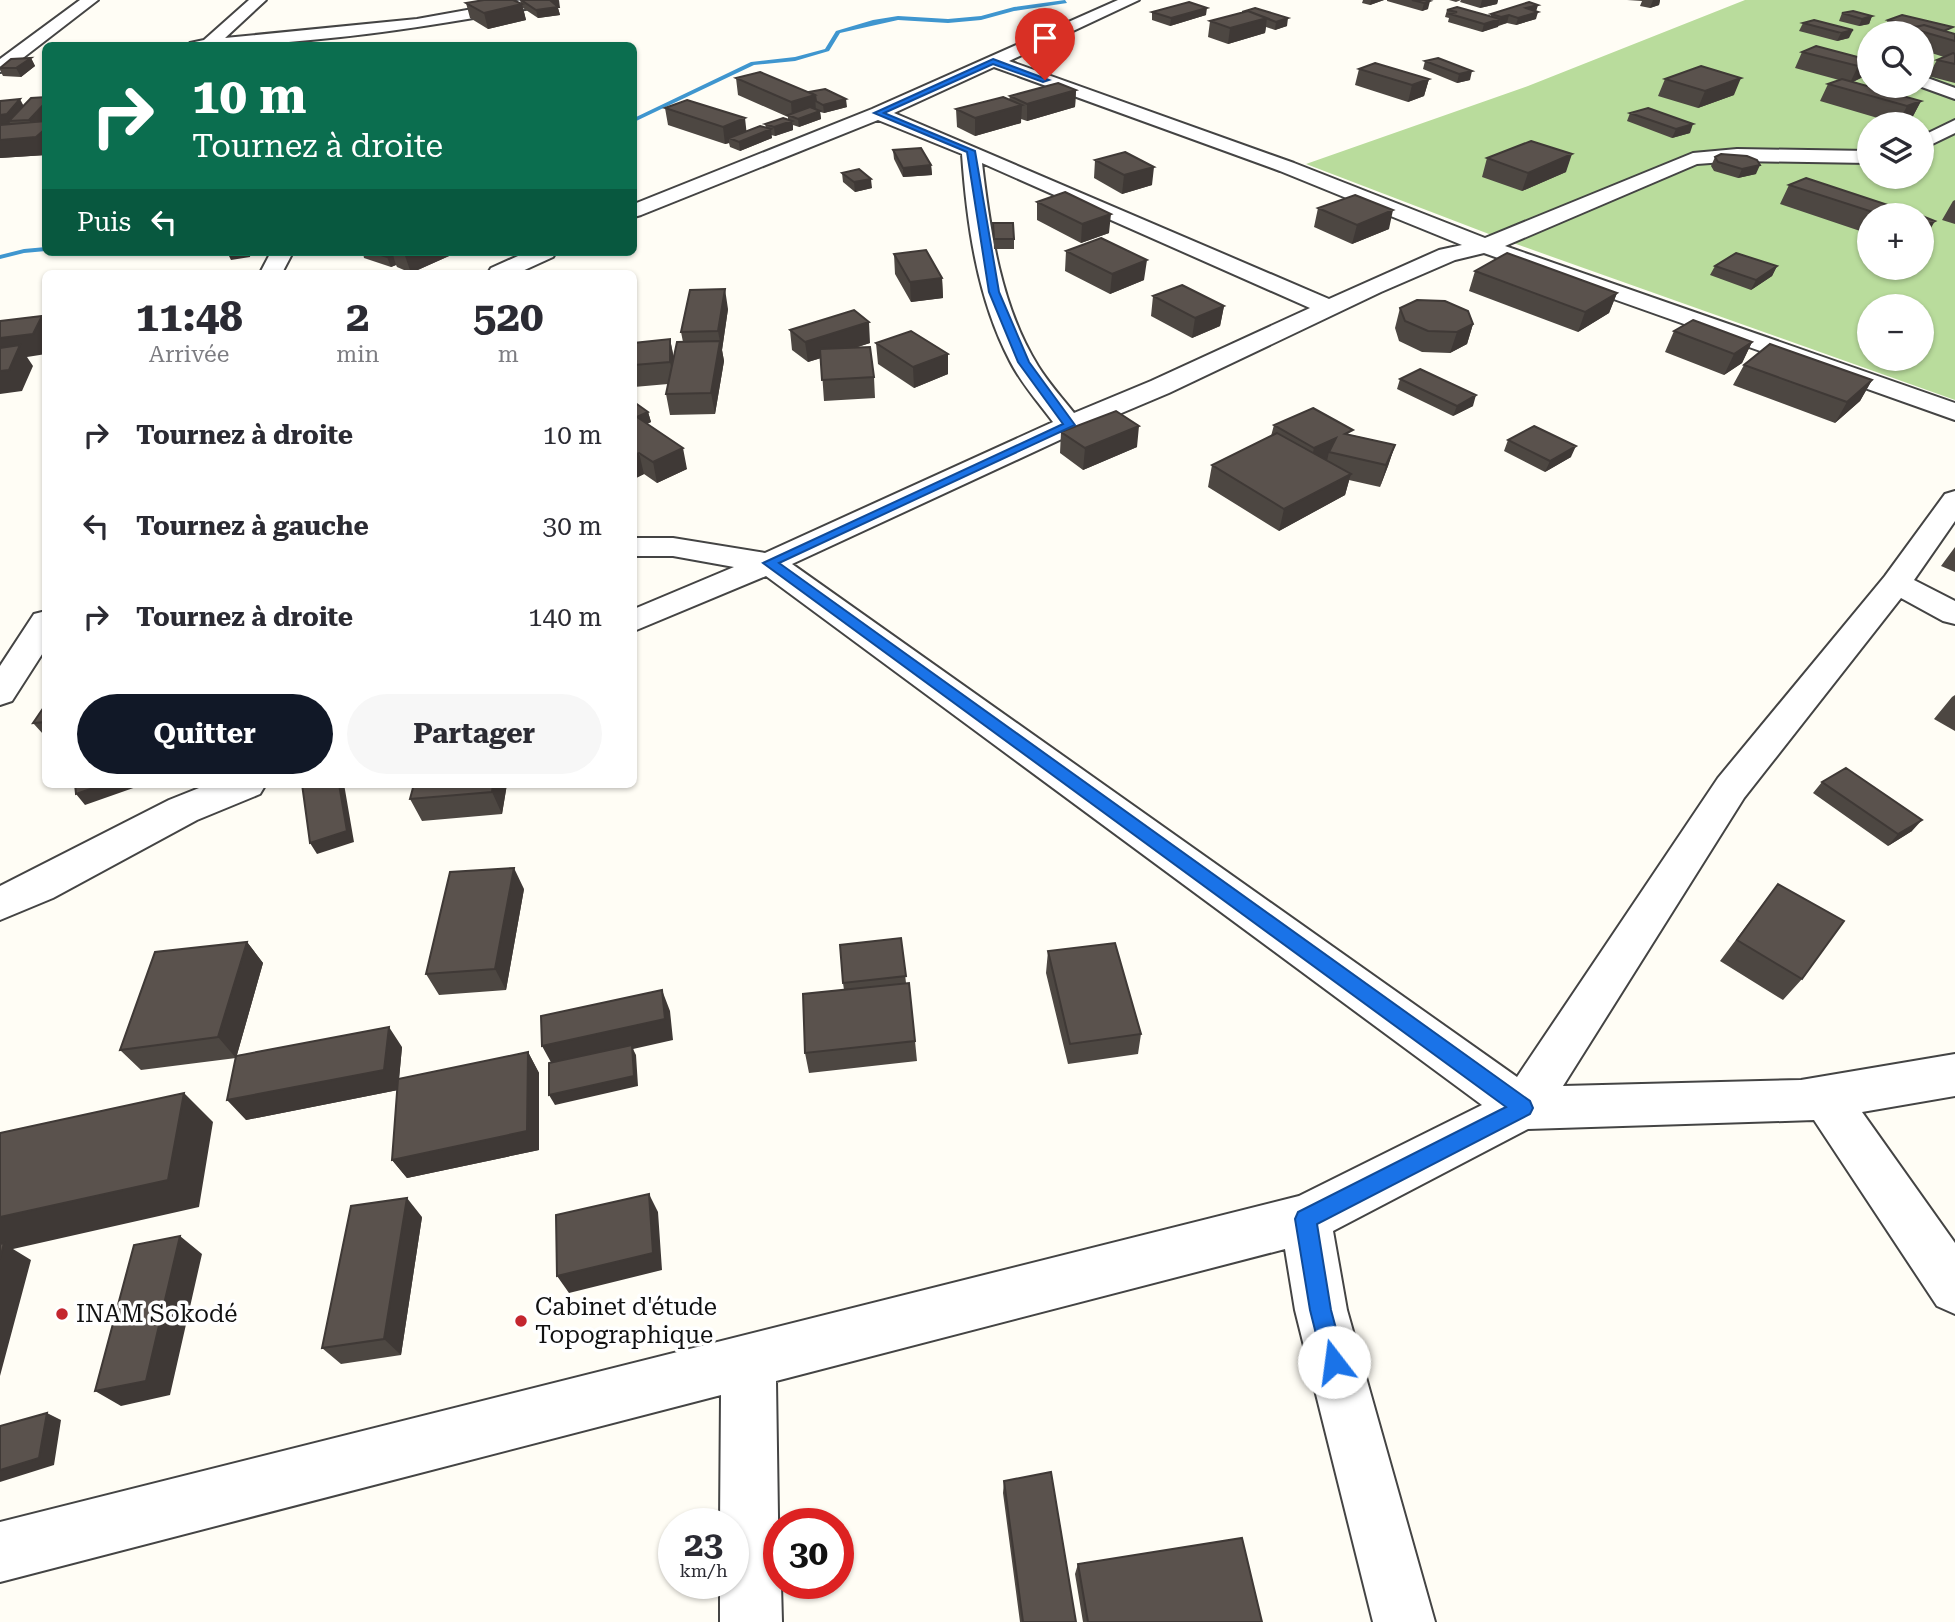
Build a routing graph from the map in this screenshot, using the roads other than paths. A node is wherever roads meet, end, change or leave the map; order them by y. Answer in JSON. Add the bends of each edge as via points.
{"nodes":[{"id":1,"x":90,"y":0,"type":"edge"},
{"id":2,"x":258,"y":0,"type":"edge"},
{"id":3,"x":547,"y":0,"type":"edge"},
{"id":4,"x":1131,"y":0,"type":"edge"},
{"id":5,"x":428,"y":8,"type":"dead end"},
{"id":6,"x":417,"y":24,"type":"junction"},
{"id":7,"x":210,"y":42,"type":"edge"},
{"id":8,"x":237,"y":42,"type":"edge"},
{"id":9,"x":406,"y":42,"type":"edge"},
{"id":10,"x":42,"y":56,"type":"edge"},
{"id":11,"x":4,"y":61,"type":"edge"},
{"id":12,"x":993,"y":61,"type":"junction"},
{"id":13,"x":1934,"y":85,"type":"edge"},
{"id":14,"x":1955,"y":94,"type":"edge"},
{"id":15,"x":877,"y":113,"type":"junction"},
{"id":16,"x":1955,"y":126,"type":"edge"},
{"id":17,"x":1934,"y":137,"type":"edge"},
{"id":18,"x":971,"y":151,"type":"junction"},
{"id":19,"x":1857,"y":158,"type":"edge"},
{"id":20,"x":637,"y":210,"type":"edge"},
{"id":21,"x":1485,"y":246,"type":"junction"},
{"id":22,"x":536,"y":256,"type":"edge"},
{"id":23,"x":506,"y":270,"type":"edge"},
{"id":24,"x":1331,"y":308,"type":"junction"},
{"id":25,"x":1955,"y":412,"type":"edge"},
{"id":26,"x":1069,"y":425,"type":"junction"},
{"id":27,"x":1955,"y":500,"type":"edge"},
{"id":28,"x":637,"y":547,"type":"edge"},
{"id":29,"x":769,"y":563,"type":"junction"},
{"id":30,"x":1896,"y":583,"type":"junction"},
{"id":31,"x":1955,"y":614,"type":"edge"},
{"id":32,"x":637,"y":620,"type":"edge"},
{"id":33,"x":42,"y":627,"type":"edge"},
{"id":34,"x":0,"y":693,"type":"edge"},
{"id":35,"x":237,"y":788,"type":"edge"},
{"id":36,"x":0,"y":904,"type":"edge"},
{"id":37,"x":1955,"y":1075,"type":"edge"},
{"id":38,"x":1825,"y":1097,"type":"junction"},
{"id":39,"x":1523,"y":1108,"type":"junction"},
{"id":40,"x":1306,"y":1219,"type":"junction"},
{"id":41,"x":1955,"y":1288,"type":"edge"},
{"id":42,"x":748,"y":1361,"type":"junction"},
{"id":43,"x":0,"y":1552,"type":"edge"},
{"id":44,"x":751,"y":1622,"type":"edge"},
{"id":45,"x":1404,"y":1622,"type":"edge"}],
"edges":[{"from":1,"to":11,"type":"street"},
{"from":2,"to":7,"type":"street"},
{"from":3,"to":6,"type":"street"},
{"from":4,"to":12,"type":"street"},
{"from":5,"to":6,"type":"street"},
{"from":6,"to":8,"type":"street"},
{"from":6,"to":9,"type":"street"},
{"from":10,"to":11,"type":"street"},
{"from":12,"to":15,"type":"street"},
{"from":12,"to":21,"type":"street","via":[[1287,167]]},
{"from":13,"to":14,"type":"street"},
{"from":15,"to":18,"type":"street"},
{"from":15,"to":20,"type":"street"},
{"from":16,"to":17,"type":"street"},
{"from":18,"to":24,"type":"street"},
{"from":18,"to":26,"type":"street","via":[[994,292],[1023,362]]},
{"from":19,"to":21,"type":"street","via":[[1727,154],[1693,159]]},
{"from":21,"to":24,"type":"street","via":[[1447,255]]},
{"from":21,"to":25,"type":"street"},
{"from":22,"to":23,"type":"street"},
{"from":24,"to":26,"type":"street"},
{"from":26,"to":29,"type":"street"},
{"from":27,"to":30,"type":"street"},
{"from":28,"to":29,"type":"street","via":[[673,547]]},
{"from":29,"to":32,"type":"street"},
{"from":29,"to":39,"type":"street"},
{"from":30,"to":31,"type":"street"},
{"from":30,"to":39,"type":"street","via":[[1731,788]]},
{"from":33,"to":34,"type":"street"},
{"from":35,"to":36,"type":"street","via":[[183,810]]},
{"from":37,"to":38,"type":"street"},
{"from":38,"to":39,"type":"street"},
{"from":38,"to":41,"type":"street"},
{"from":39,"to":40,"type":"street"},
{"from":40,"to":42,"type":"street"},
{"from":40,"to":45,"type":"street","via":[[1321,1310]]},
{"from":42,"to":43,"type":"street"},
{"from":42,"to":44,"type":"street"}]}
